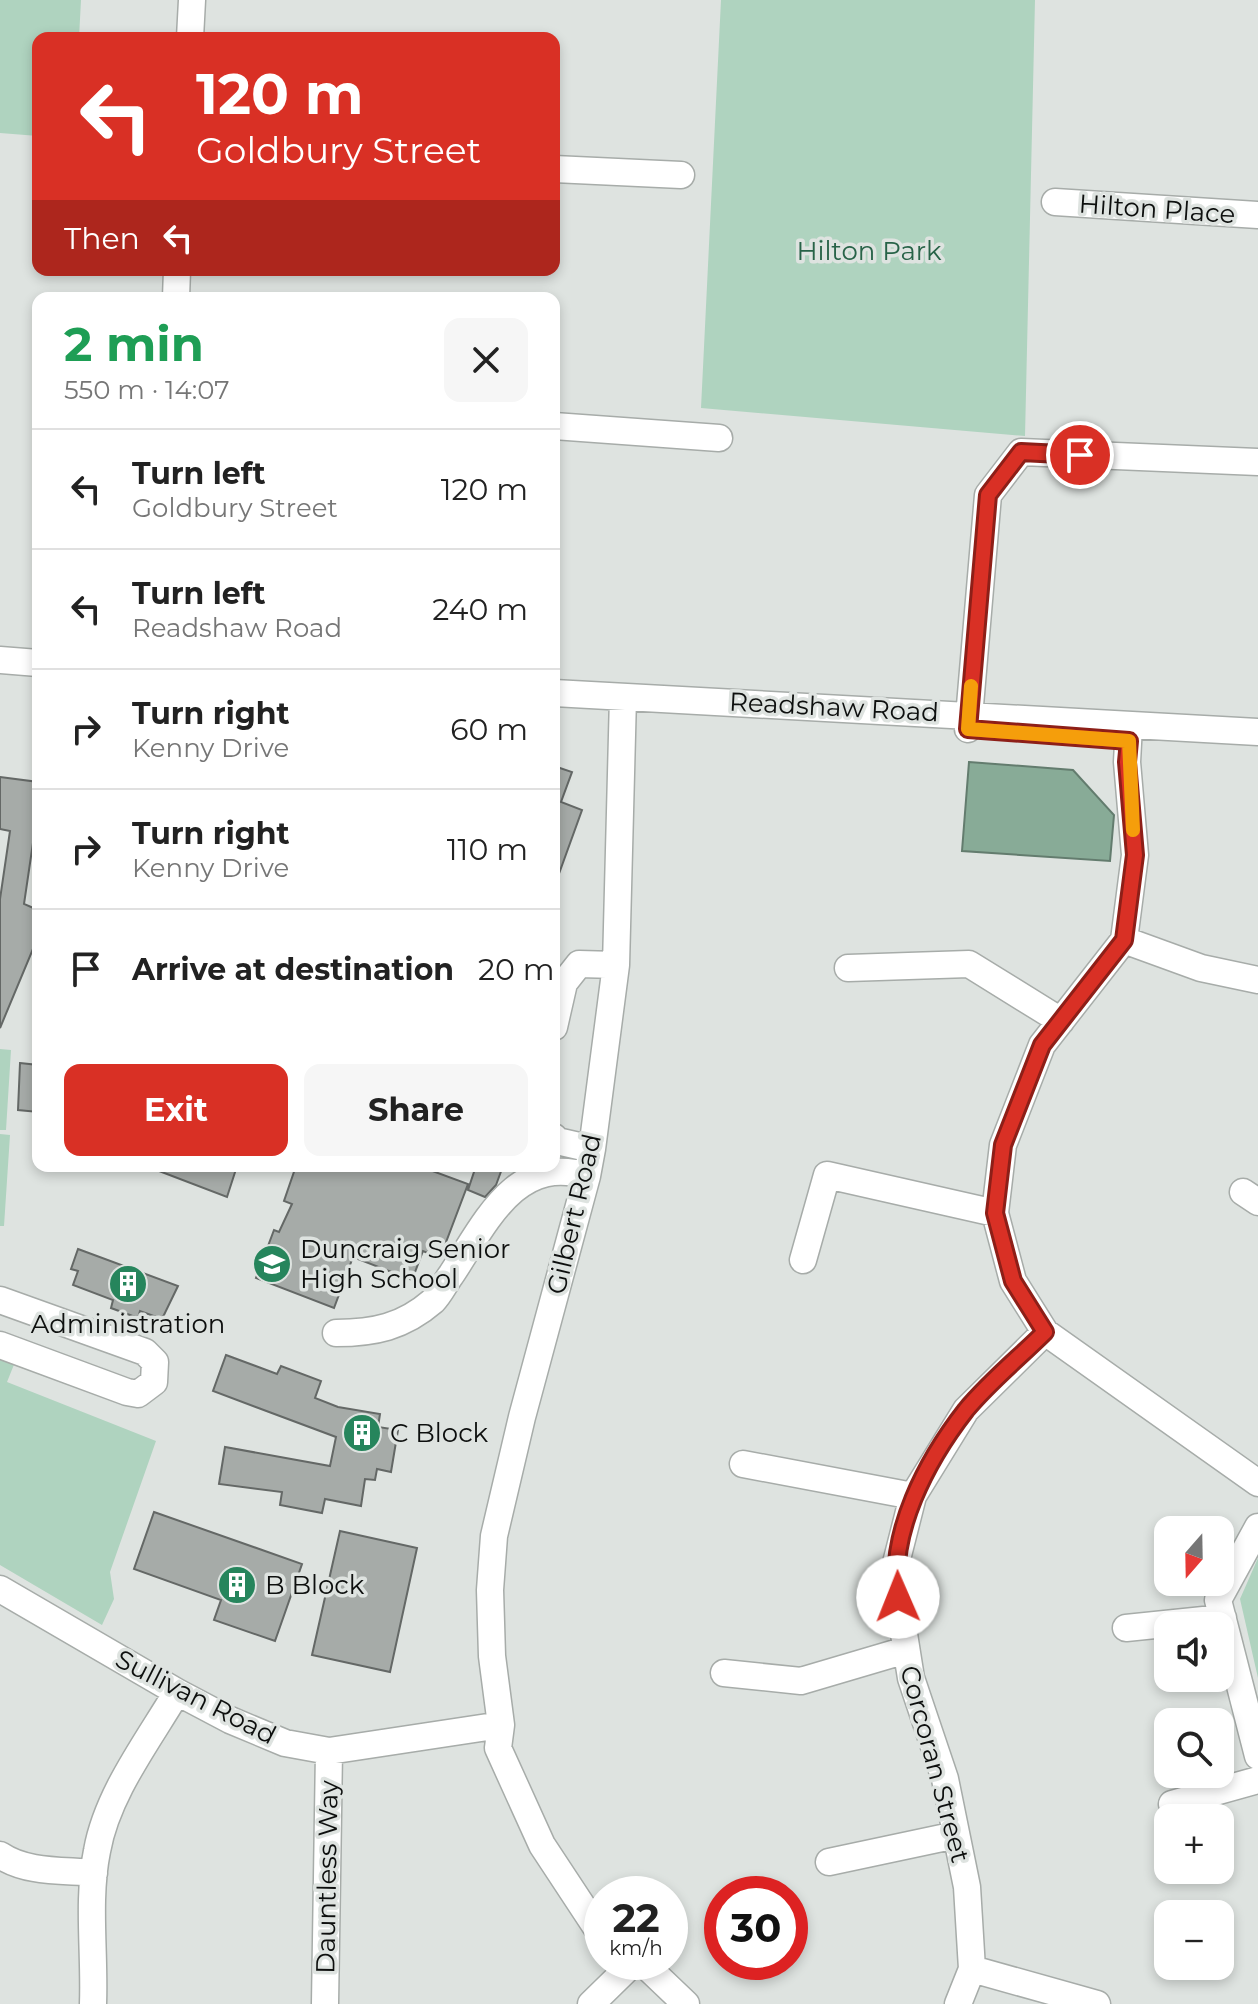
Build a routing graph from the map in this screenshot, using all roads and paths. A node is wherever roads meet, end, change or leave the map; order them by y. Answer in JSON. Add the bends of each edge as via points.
{"nodes":[{"id":1,"x":192,"y":0,"type":"edge"},
{"id":2,"x":190,"y":32,"type":"edge"},
{"id":3,"x":560,"y":169,"type":"edge"},
{"id":4,"x":681,"y":175,"type":"dead end"},
{"id":5,"x":1055,"y":202,"type":"dead end"},
{"id":6,"x":1258,"y":215,"type":"edge"},
{"id":7,"x":560,"y":426,"type":"edge"},
{"id":8,"x":719,"y":438,"type":"dead end"},
{"id":9,"x":1258,"y":462,"type":"edge"},
{"id":10,"x":0,"y":660,"type":"edge"},
{"id":11,"x":32,"y":663,"type":"edge"},
{"id":12,"x":0,"y":678,"type":"edge"},
{"id":13,"x":32,"y":680,"type":"edge"},
{"id":14,"x":560,"y":694,"type":"edge"},
{"id":15,"x":623,"y":706,"type":"junction"},
{"id":16,"x":560,"y":710,"type":"edge"},
{"id":17,"x":968,"y":722,"type":"junction"},
{"id":18,"x":1258,"y":732,"type":"edge"},
{"id":19,"x":1129,"y":733,"type":"junction"},
{"id":20,"x":1258,"y":747,"type":"edge"},
{"id":21,"x":1124,"y":940,"type":"junction"},
{"id":22,"x":616,"y":965,"type":"junction"},
{"id":23,"x":848,"y":968,"type":"dead end"},
{"id":24,"x":1258,"y":980,"type":"edge"},
{"id":25,"x":560,"y":1001,"type":"edge"},
{"id":26,"x":1061,"y":1021,"type":"junction"},
{"id":27,"x":560,"y":1142,"type":"edge"},
{"id":28,"x":592,"y":1149,"type":"junction"},
{"id":29,"x":560,"y":1171,"type":"edge"},
{"id":30,"x":550,"y":1172,"type":"edge"},
{"id":31,"x":587,"y":1176,"type":"junction"},
{"id":32,"x":995,"y":1213,"type":"junction"},
{"id":33,"x":803,"y":1260,"type":"dead end"},
{"id":34,"x":6,"y":1302,"type":"edge"},
{"id":35,"x":1045,"y":1332,"type":"junction"},
{"id":36,"x":336,"y":1333,"type":"dead end"},
{"id":37,"x":0,"y":1335,"type":"edge"},
{"id":38,"x":0,"y":1345,"type":"edge"},
{"id":39,"x":743,"y":1464,"type":"dead end"},
{"id":40,"x":1258,"y":1483,"type":"edge"},
{"id":41,"x":913,"y":1496,"type":"junction"},
{"id":42,"x":1258,"y":1527,"type":"edge"},
{"id":43,"x":0,"y":1589,"type":"edge"},
{"id":44,"x":1221,"y":1612,"type":"edge"},
{"id":45,"x":1154,"y":1625,"type":"edge"},
{"id":46,"x":1126,"y":1628,"type":"dead end"},
{"id":47,"x":906,"y":1650,"type":"junction"},
{"id":48,"x":1234,"y":1661,"type":"edge"},
{"id":49,"x":724,"y":1673,"type":"dead end"},
{"id":50,"x":177,"y":1692,"type":"junction"},
{"id":51,"x":501,"y":1725,"type":"junction"},
{"id":52,"x":329,"y":1751,"type":"junction"},
{"id":53,"x":1258,"y":1756,"type":"edge"},
{"id":54,"x":1258,"y":1780,"type":"edge"},
{"id":55,"x":1172,"y":1804,"type":"dead end"},
{"id":56,"x":956,"y":1835,"type":"junction"},
{"id":57,"x":0,"y":1855,"type":"edge"},
{"id":58,"x":829,"y":1862,"type":"dead end"},
{"id":59,"x":94,"y":1873,"type":"junction"},
{"id":60,"x":584,"y":1881,"type":"edge"},
{"id":61,"x":584,"y":1910,"type":"edge"},
{"id":62,"x":972,"y":1969,"type":"junction"},
{"id":63,"x":615,"y":1980,"type":"edge"},
{"id":64,"x":643,"y":1980,"type":"edge"},
{"id":65,"x":653,"y":1980,"type":"edge"},
{"id":66,"x":93,"y":2004,"type":"edge"},
{"id":67,"x":325,"y":2004,"type":"edge"},
{"id":68,"x":591,"y":2004,"type":"edge"},
{"id":69,"x":662,"y":2004,"type":"edge"},
{"id":70,"x":686,"y":2004,"type":"edge"},
{"id":71,"x":958,"y":2004,"type":"edge"},
{"id":72,"x":1097,"y":2004,"type":"edge"}],
"edges":[{"from":1,"to":2,"type":"street"},
{"from":3,"to":4,"type":"street"},
{"from":5,"to":6,"type":"street","name":"Hilton Place"},
{"from":7,"to":8,"type":"street"},
{"from":9,"to":17,"type":"street","via":[[1021,452],[988,495]]},
{"from":10,"to":11,"type":"street"},
{"from":12,"to":13,"type":"street"},
{"from":14,"to":15,"type":"street","name":"Readshaw Road"},
{"from":15,"to":16,"type":"street","name":"Readshaw Road"},
{"from":15,"to":17,"type":"street","name":"Readshaw Road"},
{"from":15,"to":22,"type":"street","name":"Gilbert Road"},
{"from":17,"to":19,"type":"street","name":"Readshaw Road"},
{"from":18,"to":19,"type":"street","name":"Readshaw Road"},
{"from":19,"to":20,"type":"street","name":"Readshaw Road"},
{"from":19,"to":21,"type":"street","via":[[1135,855]]},
{"from":21,"to":24,"type":"street","via":[[1201,968]]},
{"from":21,"to":26,"type":"street"},
{"from":22,"to":25,"type":"street","via":[[579,964],[564,983]]},
{"from":22,"to":28,"type":"street","name":"Gilbert Road"},
{"from":23,"to":26,"type":"street","via":[[969,964]]},
{"from":26,"to":32,"type":"street","via":[[1042,1045],[1003,1145]]},
{"from":27,"to":28,"type":"street"},
{"from":28,"to":31,"type":"street","name":"Gilbert Road"},
{"from":29,"to":31,"type":"street"},
{"from":30,"to":36,"type":"street","via":[[529,1178],[503,1198],[434,1300],[383,1331]]},
{"from":31,"to":51,"type":"street","name":"Gilbert Road","via":[[494,1536],[492,1656]]},
{"from":32,"to":33,"type":"street","via":[[827,1175]]},
{"from":32,"to":35,"type":"street","via":[[1013,1281]]},
{"from":34,"to":37,"type":"street"},
{"from":34,"to":38,"type":"street","via":[[145,1352],[155,1362],[154,1382],[138,1394],[127,1392]]},
{"from":35,"to":40,"type":"street"},
{"from":35,"to":41,"type":"street","name":"Corcoran Street","via":[[966,1410]]},
{"from":39,"to":41,"type":"street"},
{"from":41,"to":47,"type":"street","name":"Corcoran Street","via":[[894,1571]]},
{"from":42,"to":44,"type":"street","via":[[1218,1600]]},
{"from":43,"to":50,"type":"street","name":"Sullivan Road"},
{"from":45,"to":46,"type":"street"},
{"from":47,"to":49,"type":"street","via":[[801,1681]]},
{"from":47,"to":56,"type":"street","name":"Corcoran Street"},
{"from":48,"to":53,"type":"street"},
{"from":50,"to":52,"type":"street","name":"Sullivan Road","via":[[285,1743]]},
{"from":50,"to":59,"type":"street","via":[[119,1789],[97,1846]]},
{"from":51,"to":52,"type":"street","name":"Sullivan Road"},
{"from":51,"to":60,"type":"street","name":"Gilbert Road","via":[[551,1829]]},
{"from":51,"to":61,"type":"street","name":"Gilbert Road","via":[[498,1748],[527,1817]]},
{"from":52,"to":67,"type":"street","name":"Dauntless Way"},
{"from":54,"to":55,"type":"street"},
{"from":56,"to":58,"type":"street"},
{"from":56,"to":62,"type":"street","name":"Corcoran Street","via":[[967,1887]]},
{"from":57,"to":59,"type":"street","via":[[29,1867]]},
{"from":59,"to":66,"type":"street"},
{"from":62,"to":71,"type":"street","name":"Corcoran Street"},
{"from":62,"to":72,"type":"street"},
{"from":63,"to":68,"type":"street"},
{"from":64,"to":69,"type":"street"},
{"from":65,"to":70,"type":"street"}]}
